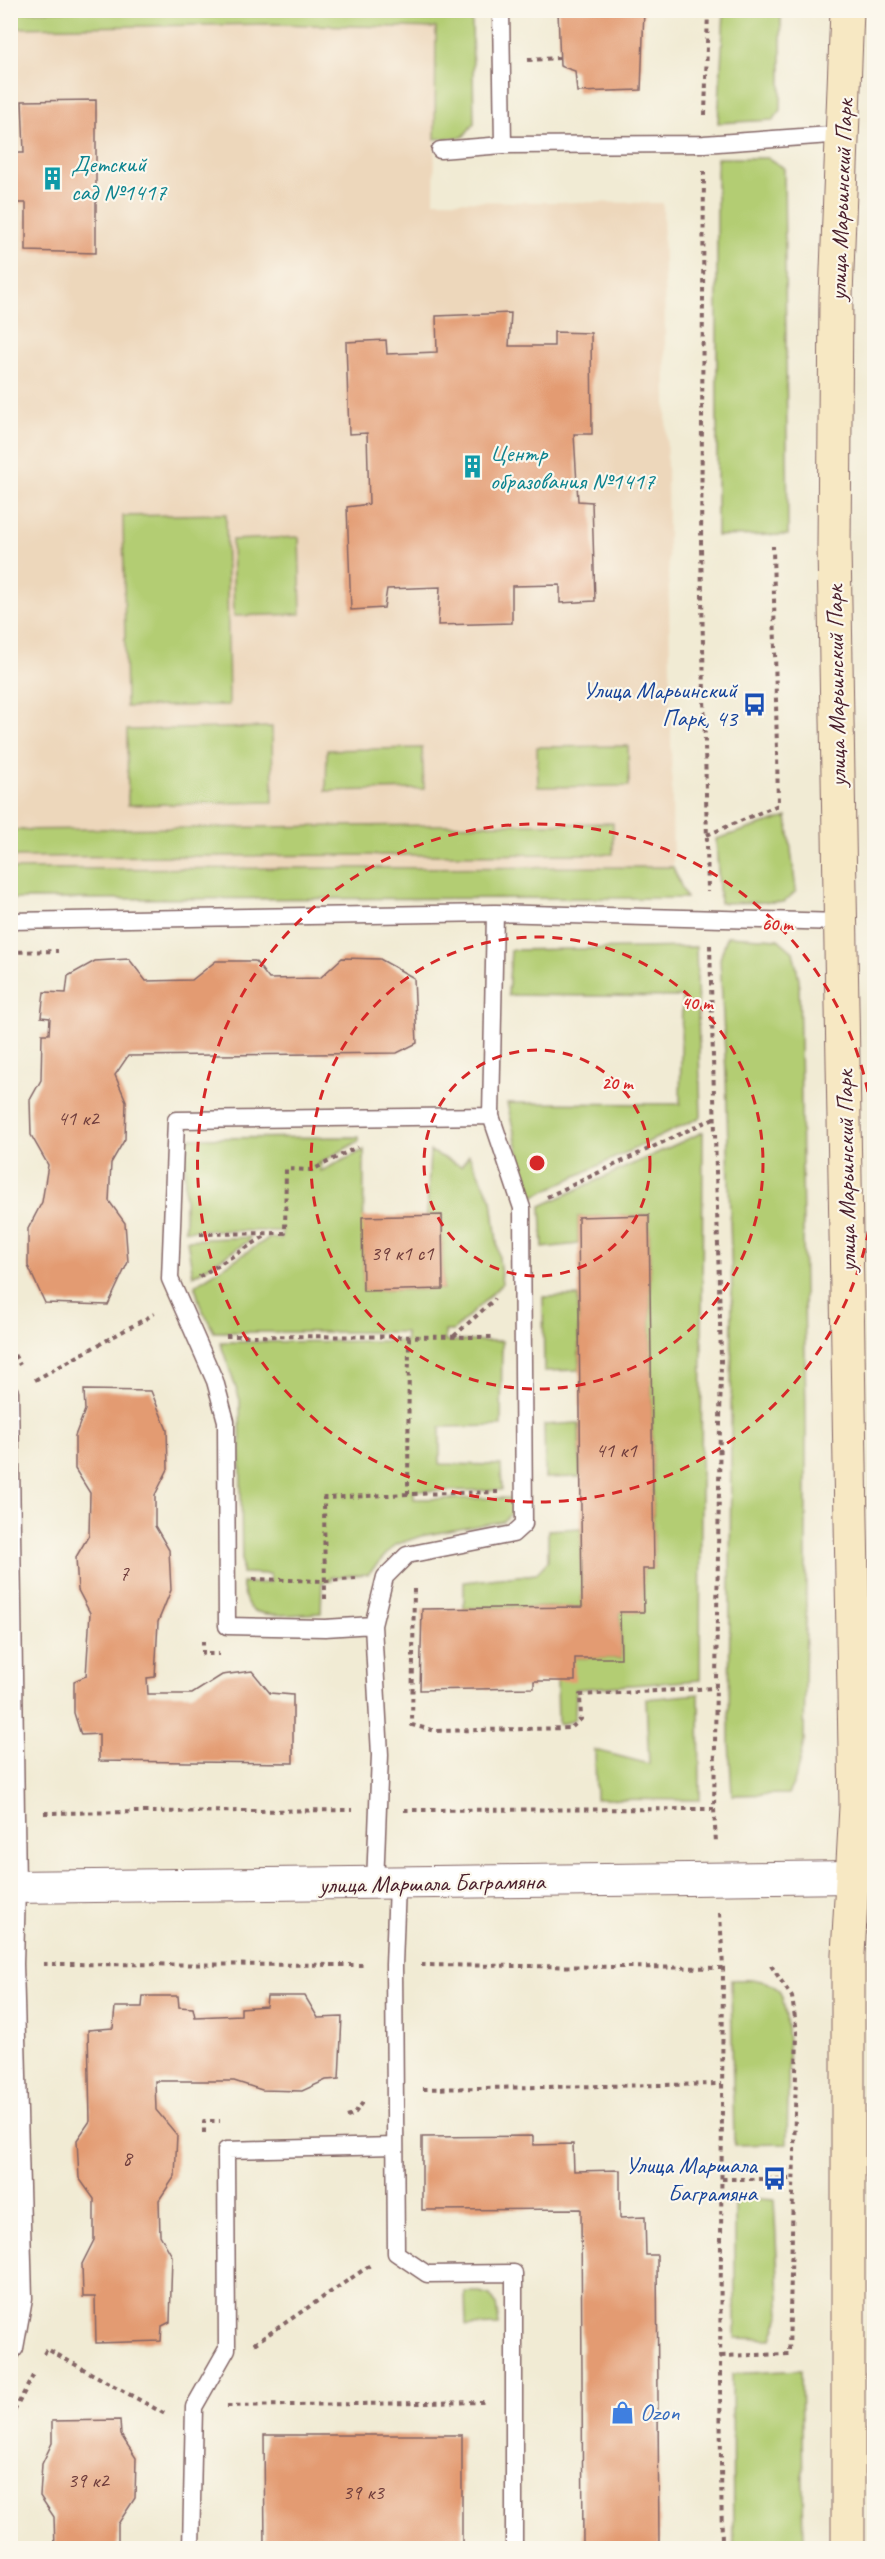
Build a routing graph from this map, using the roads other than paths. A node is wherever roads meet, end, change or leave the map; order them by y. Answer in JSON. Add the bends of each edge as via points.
{"nodes":[{"id":1,"x":501,"y":10,"type":"edge"},
{"id":2,"x":848,"y":10,"type":"edge"},
{"id":3,"x":844,"y":134,"type":"junction"},
{"id":4,"x":503,"y":145,"type":"junction"},
{"id":5,"x":440,"y":150,"type":"dead end"},
{"id":6,"x":495,"y":913,"type":"junction"},
{"id":7,"x":10,"y":921,"type":"edge"},
{"id":8,"x":841,"y":922,"type":"junction"},
{"id":9,"x":491,"y":1116,"type":"junction"},
{"id":10,"x":10,"y":1392,"type":"edge"},
{"id":11,"x":373,"y":1625,"type":"junction"},
{"id":12,"x":853,"y":1877,"type":"junction"},
{"id":13,"x":386,"y":1884,"type":"junction"},
{"id":14,"x":14,"y":1887,"type":"edge"},
{"id":15,"x":395,"y":2146,"type":"junction"},
{"id":16,"x":10,"y":2355,"type":"edge"},
{"id":17,"x":191,"y":2548,"type":"edge"},
{"id":18,"x":514,"y":2548,"type":"edge"},
{"id":19,"x":849,"y":2548,"type":"edge"}],
"edges":[{"from":1,"to":4,"type":"lane"},
{"from":2,"to":3,"type":"main road","name":"улица Марьинский Парк"},
{"from":3,"to":4,"type":"lane","via":[[704,144]]},
{"from":3,"to":8,"type":"main road","name":"улица Марьинский Парк","via":[[836,296],[834,547]]},
{"from":4,"to":5,"type":"lane"},
{"from":6,"to":7,"type":"lane"},
{"from":6,"to":8,"type":"lane"},
{"from":6,"to":9,"type":"lane"},
{"from":8,"to":12,"type":"main road","name":"улица Марьинский Парк","via":[[856,1807]]},
{"from":9,"to":11,"type":"lane","via":[[522,1208],[524,1524],[513,1534],[407,1555],[385,1577]]},
{"from":9,"to":11,"type":"lane","via":[[176,1120],[170,1279],[215,1381],[226,1421],[227,1626]]},
{"from":10,"to":14,"type":"lane"},
{"from":11,"to":13,"type":"lane"},
{"from":12,"to":13,"type":"street","name":"улица Маршала Баграмяна"},
{"from":12,"to":19,"type":"main road","name":"улица Марьинский Парк","via":[[848,1954]]},
{"from":13,"to":14,"type":"street","name":"улица Маршала Баграмяна"},
{"from":13,"to":15,"type":"lane","via":[[394,1965]]},
{"from":14,"to":16,"type":"lane","via":[[24,2298],[15,2348]]},
{"from":15,"to":17,"type":"lane","via":[[226,2150],[227,2349],[194,2407]]},
{"from":15,"to":18,"type":"lane","via":[[396,2253],[428,2274],[514,2273]]}]}
